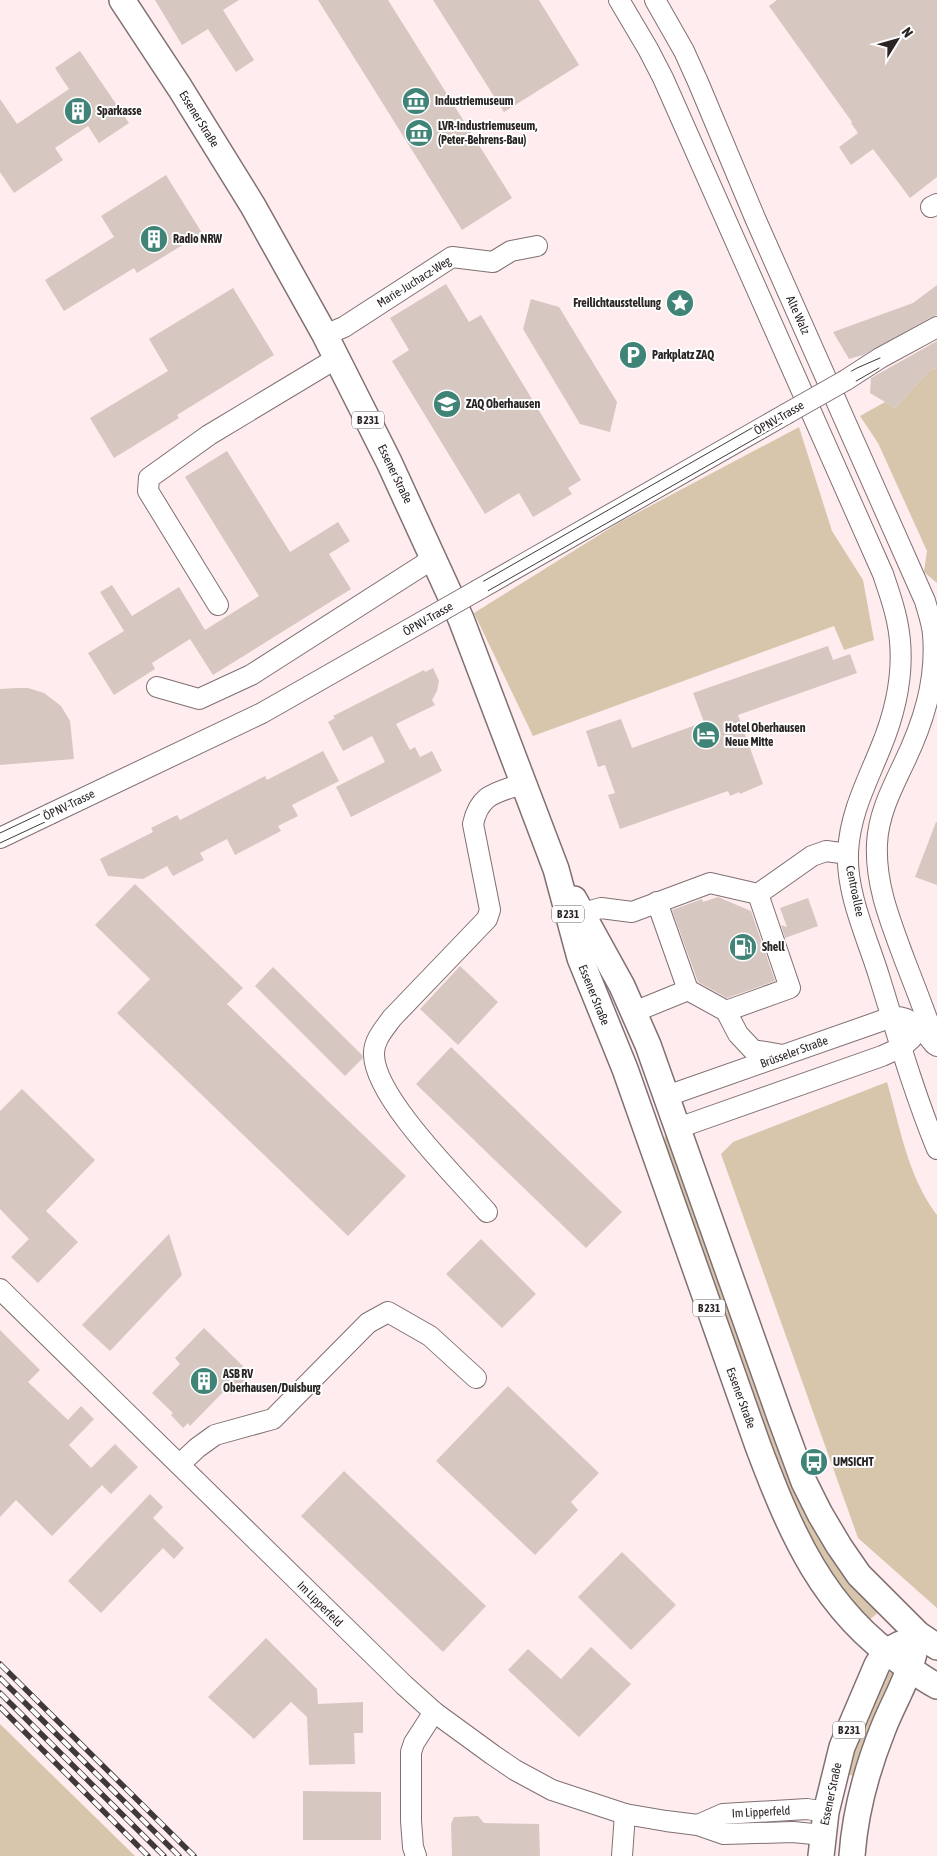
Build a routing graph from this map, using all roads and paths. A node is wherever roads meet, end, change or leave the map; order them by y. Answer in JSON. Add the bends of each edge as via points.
{"nodes":[{"id":1,"x":122,"y":0,"type":"edge"},
{"id":2,"x":619,"y":0,"type":"edge"},
{"id":3,"x":655,"y":0,"type":"edge"},
{"id":4,"x":537,"y":246,"type":"dead end"},
{"id":5,"x":937,"y":327,"type":"edge"},
{"id":6,"x":325,"y":335,"type":"junction"},
{"id":7,"x":937,"y":335,"type":"edge"},
{"id":8,"x":337,"y":358,"type":"junction"},
{"id":9,"x":846,"y":380,"type":"junction"},
{"id":10,"x":434,"y":558,"type":"junction"},
{"id":11,"x":218,"y":606,"type":"dead end"},
{"id":12,"x":931,"y":624,"type":"junction"},
{"id":13,"x":898,"y":630,"type":"junction"},
{"id":14,"x":157,"y":687,"type":"dead end"},
{"id":15,"x":524,"y":782,"type":"junction"},
{"id":16,"x":0,"y":838,"type":"edge"},
{"id":17,"x":848,"y":854,"type":"junction"},
{"id":18,"x":556,"y":869,"type":"junction"},
{"id":19,"x":758,"y":894,"type":"junction"},
{"id":20,"x":657,"y":902,"type":"junction"},
{"id":21,"x":583,"y":913,"type":"junction"},
{"id":22,"x":688,"y":990,"type":"junction"},
{"id":23,"x":726,"y":1011,"type":"junction"},
{"id":24,"x":634,"y":1012,"type":"junction"},
{"id":25,"x":892,"y":1018,"type":"junction"},
{"id":26,"x":922,"y":1019,"type":"junction"},
{"id":27,"x":902,"y":1047,"type":"junction"},
{"id":28,"x":937,"y":1047,"type":"edge"},
{"id":29,"x":784,"y":1055,"type":"junction"},
{"id":30,"x":666,"y":1096,"type":"junction"},
{"id":31,"x":642,"y":1118,"type":"junction"},
{"id":32,"x":678,"y":1128,"type":"junction"},
{"id":33,"x":937,"y":1149,"type":"edge"},
{"id":34,"x":487,"y":1212,"type":"dead end"},
{"id":35,"x":0,"y":1289,"type":"edge"},
{"id":36,"x":476,"y":1378,"type":"dead end"},
{"id":37,"x":180,"y":1464,"type":"junction"},
{"id":38,"x":927,"y":1641,"type":"edge"},
{"id":39,"x":885,"y":1652,"type":"junction"},
{"id":40,"x":910,"y":1669,"type":"junction"},
{"id":41,"x":937,"y":1686,"type":"edge"},
{"id":42,"x":434,"y":1712,"type":"junction"},
{"id":43,"x":625,"y":1814,"type":"junction"},
{"id":44,"x":854,"y":1827,"type":"junction"},
{"id":45,"x":823,"y":1834,"type":"edge"},
{"id":46,"x":416,"y":1856,"type":"edge"},
{"id":47,"x":622,"y":1856,"type":"edge"},
{"id":48,"x":852,"y":1856,"type":"edge"}],
"edges":[{"from":1,"to":6,"type":"main road","name":"Essener Straße","number":"B 231","via":[[248,198]]},
{"from":2,"to":13,"type":"street","via":[[663,78],[883,574]]},
{"from":3,"to":12,"type":"street","name":"Alte Walz","via":[[698,82],[920,588]]},
{"from":4,"to":6,"type":"street","name":"Marie-Juchacz-Weg","via":[[511,251],[493,262],[452,257],[344,327]]},
{"from":5,"to":9,"type":"street"},
{"from":6,"to":8,"type":"main road","name":"Essener Straße","number":"B 231"},
{"from":7,"to":9,"type":"street","via":[[879,368]]},
{"from":8,"to":10,"type":"main road","name":"Essener Straße","number":"B 231"},
{"from":8,"to":11,"type":"street","via":[[209,436],[149,478],[148,491]]},
{"from":9,"to":16,"type":"street","name":"ÖPNV-Trasse","bridge":true,"via":[[262,713]]},
{"from":10,"to":14,"type":"street","via":[[251,675],[199,699]]},
{"from":10,"to":15,"type":"main road","name":"Essener Straße","number":"B 231"},
{"from":12,"to":13,"type":"street"},
{"from":12,"to":26,"type":"street","name":"Centroallee","via":[[934,651],[928,707],[887,801],[879,828],[876,856],[885,905]]},
{"from":13,"to":17,"type":"street","name":"Centroallee","via":[[899,681],[894,706],[855,811]]},
{"from":15,"to":18,"type":"main road","name":"Essener Straße","number":"B 231"},
{"from":15,"to":34,"type":"street","via":[[488,796],[476,810],[473,824],[490,910],[487,919],[392,1018],[375,1044],[374,1053],[380,1077],[408,1124]]},
{"from":17,"to":19,"type":"street","via":[[826,850],[812,856]]},
{"from":17,"to":25,"type":"street","name":"Centroallee","via":[[852,887]]},
{"from":18,"to":21,"type":"main road","name":"Essener Straße","number":"B 231"},
{"from":18,"to":31,"type":"main road","name":"Essener Straße","number":"B 231","via":[[580,958]]},
{"from":19,"to":20,"type":"street","via":[[710,883]]},
{"from":19,"to":23,"type":"street","via":[[790,988]]},
{"from":20,"to":21,"type":"street","via":[[632,912],[601,908]]},
{"from":20,"to":22,"type":"street"},
{"from":21,"to":24,"type":"main road","name":"Essener Straße","number":"B 231"},
{"from":22,"to":23,"type":"street"},
{"from":22,"to":24,"type":"street"},
{"from":23,"to":29,"type":"street","via":[[738,1034],[753,1050]]},
{"from":24,"to":30,"type":"main road","name":"Essener Straße","number":"B 231"},
{"from":25,"to":26,"type":"street"},
{"from":25,"to":27,"type":"street","name":"Centroallee"},
{"from":25,"to":29,"type":"street","name":"Brüsseler Straße"},
{"from":26,"to":27,"type":"street","via":[[915,1035]]},
{"from":26,"to":28,"type":"street","name":"Centroallee"},
{"from":27,"to":32,"type":"street"},
{"from":27,"to":33,"type":"street","name":"Centroallee"},
{"from":29,"to":30,"type":"street","name":"Brüsseler Straße"},
{"from":30,"to":31,"type":"main road"},
{"from":30,"to":32,"type":"main road","name":"Essener Straße","number":"B 231"},
{"from":31,"to":32,"type":"main road"},
{"from":31,"to":39,"type":"main road","name":"Essener Straße","number":"B 231","via":[[786,1518],[833,1599]]},
{"from":32,"to":38,"type":"main road","name":"Essener Straße","number":"B 231","via":[[804,1482],[859,1575]]},
{"from":35,"to":37,"type":"street","name":"Im Lipperfeld"},
{"from":36,"to":37,"type":"street","via":[[430,1336],[388,1312],[368,1323],[273,1419],[214,1436]]},
{"from":37,"to":42,"type":"street","name":"Im Lipperfeld","via":[[352,1636]]},
{"from":38,"to":39,"type":"main road"},
{"from":38,"to":40,"type":"main road","number":"B 231"},
{"from":39,"to":40,"type":"main road","name":"Essener Straße","number":"B 231"},
{"from":39,"to":45,"type":"main road","name":"Essener Straße","number":"B 231","via":[[869,1681],[842,1747]]},
{"from":40,"to":41,"type":"main road","name":"Essener Straße"},
{"from":40,"to":44,"type":"main road","number":"B 231","via":[[880,1738]]},
{"from":42,"to":43,"type":"street","name":"Im Lipperfeld","via":[[533,1781]]},
{"from":42,"to":46,"type":"street","via":[[411,1752],[411,1821]]},
{"from":43,"to":45,"type":"street","name":"Im Lipperfeld","via":[[698,1824],[723,1814],[807,1809]]},
{"from":43,"to":47,"type":"street"},
{"from":44,"to":45,"type":"main road"},
{"from":44,"to":48,"type":"main road","number":"B 231"}]}
